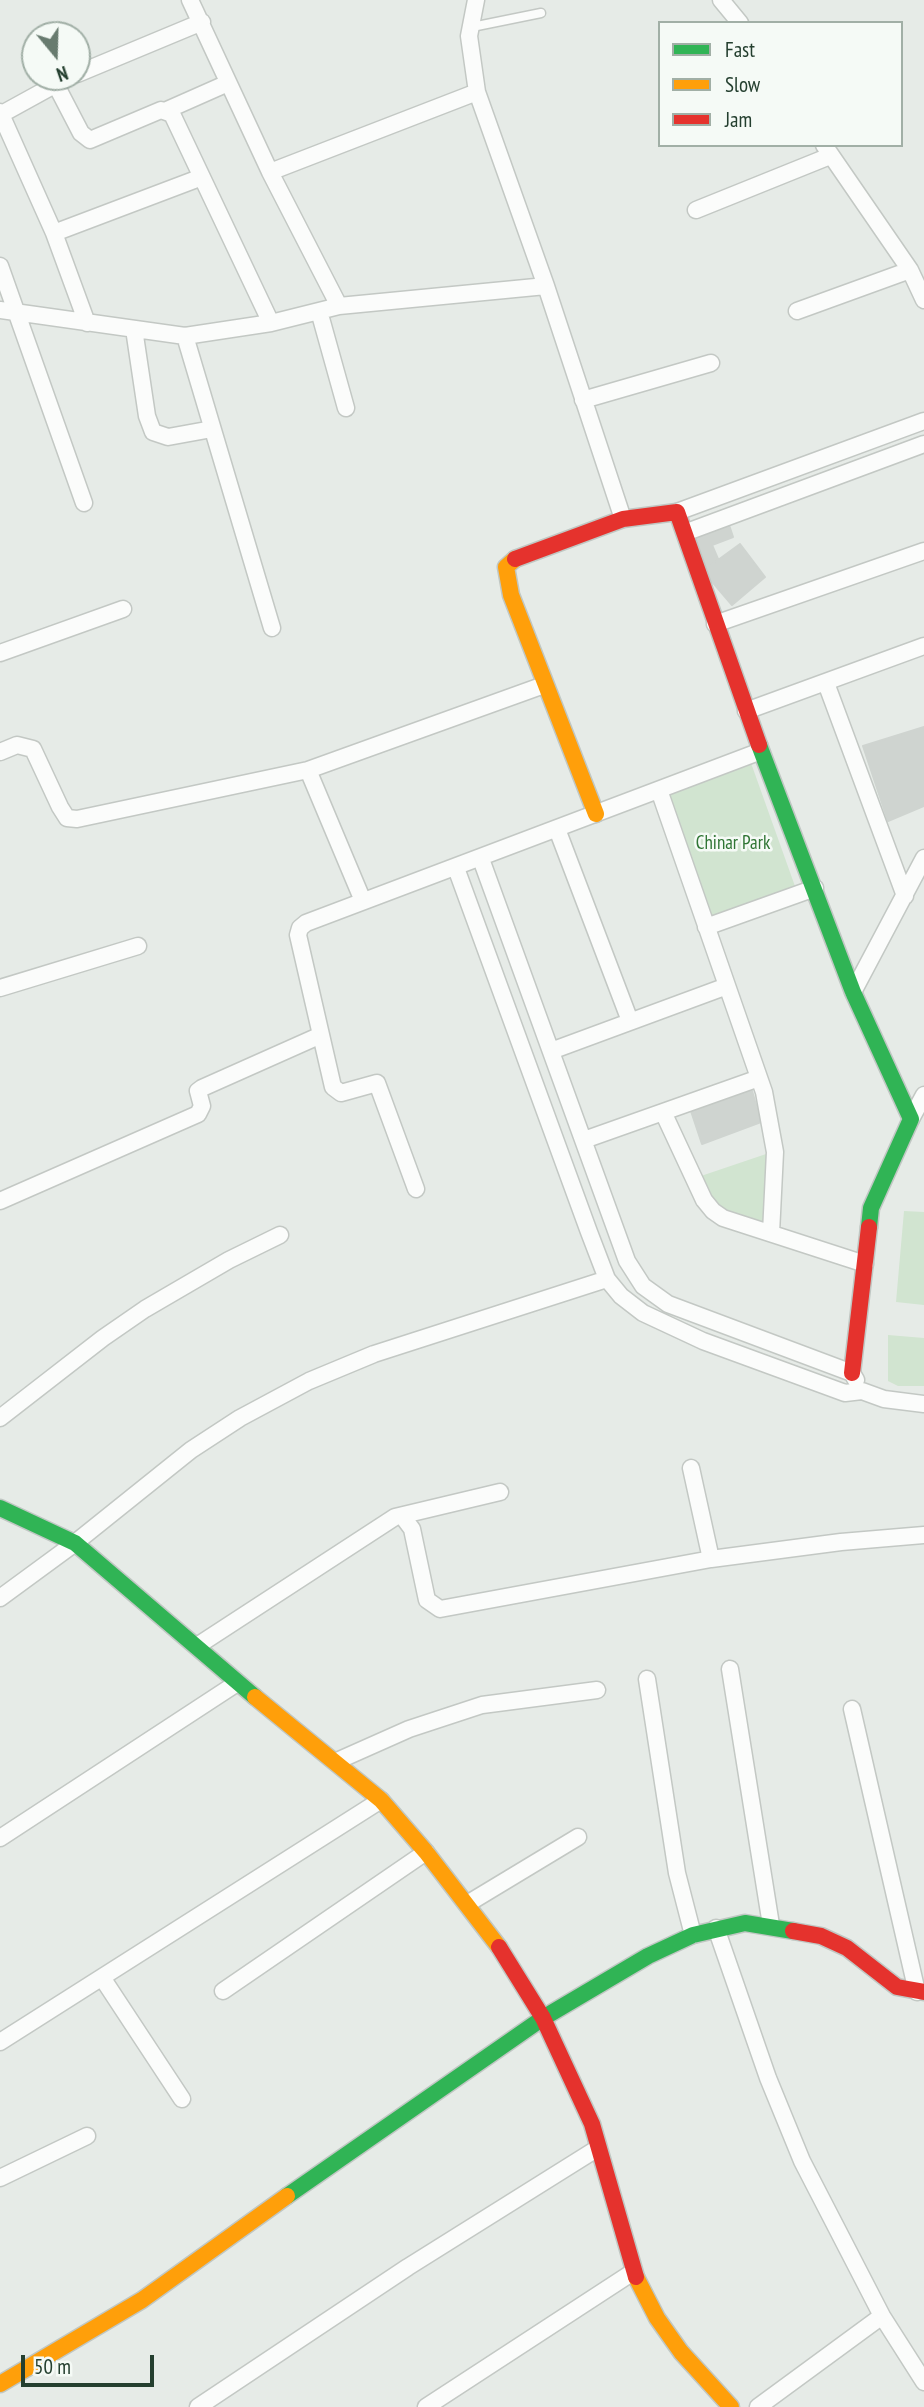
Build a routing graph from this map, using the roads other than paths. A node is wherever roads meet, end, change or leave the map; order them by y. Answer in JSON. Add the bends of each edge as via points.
{"nodes":[{"id":1,"x":190,"y":0,"type":"edge"},
{"id":2,"x":476,"y":0,"type":"edge"},
{"id":3,"x":721,"y":0,"type":"edge"},
{"id":4,"x":541,"y":13,"type":"dead end"},
{"id":5,"x":738,"y":21,"type":"edge"},
{"id":6,"x":202,"y":22,"type":"junction"},
{"id":7,"x":472,"y":27,"type":"junction"},
{"id":8,"x":91,"y":68,"type":"edge"},
{"id":9,"x":228,"y":83,"type":"junction"},
{"id":10,"x":42,"y":91,"type":"edge"},
{"id":11,"x":66,"y":91,"type":"edge"},
{"id":12,"x":477,"y":92,"type":"junction"},
{"id":13,"x":167,"y":110,"type":"junction"},
{"id":14,"x":0,"y":114,"type":"edge"},
{"id":15,"x":827,"y":150,"type":"edge"},
{"id":16,"x":270,"y":172,"type":"junction"},
{"id":17,"x":202,"y":177,"type":"junction"},
{"id":18,"x":696,"y":210,"type":"dead end"},
{"id":19,"x":54,"y":233,"type":"junction"},
{"id":20,"x":0,"y":266,"type":"edge"},
{"id":21,"x":910,"y":270,"type":"junction"},
{"id":22,"x":546,"y":286,"type":"junction"},
{"id":23,"x":924,"y":300,"type":"edge"},
{"id":24,"x":339,"y":306,"type":"junction"},
{"id":25,"x":0,"y":310,"type":"edge"},
{"id":26,"x":319,"y":311,"type":"junction"},
{"id":27,"x":797,"y":311,"type":"dead end"},
{"id":28,"x":19,"y":313,"type":"junction"},
{"id":29,"x":87,"y":323,"type":"junction"},
{"id":30,"x":271,"y":323,"type":"junction"},
{"id":31,"x":134,"y":329,"type":"junction"},
{"id":32,"x":185,"y":336,"type":"junction"},
{"id":33,"x":711,"y":363,"type":"dead end"},
{"id":34,"x":583,"y":400,"type":"junction"},
{"id":35,"x":346,"y":408,"type":"dead end"},
{"id":36,"x":924,"y":421,"type":"edge"},
{"id":37,"x":212,"y":429,"type":"junction"},
{"id":38,"x":924,"y":444,"type":"edge"},
{"id":39,"x":83,"y":503,"type":"dead end"},
{"id":40,"x":677,"y":512,"type":"junction"},
{"id":41,"x":623,"y":519,"type":"junction"},
{"id":42,"x":687,"y":532,"type":"junction"},
{"id":43,"x":924,"y":551,"type":"edge"},
{"id":44,"x":123,"y":610,"type":"dead end"},
{"id":45,"x":715,"y":624,"type":"junction"},
{"id":46,"x":272,"y":628,"type":"dead end"},
{"id":47,"x":924,"y":646,"type":"edge"},
{"id":48,"x":0,"y":653,"type":"edge"},
{"id":49,"x":826,"y":683,"type":"junction"},
{"id":50,"x":544,"y":685,"type":"junction"},
{"id":51,"x":746,"y":712,"type":"junction"},
{"id":52,"x":761,"y":751,"type":"junction"},
{"id":53,"x":0,"y":752,"type":"edge"},
{"id":54,"x":308,"y":770,"type":"junction"},
{"id":55,"x":659,"y":790,"type":"junction"},
{"id":56,"x":596,"y":814,"type":"junction"},
{"id":57,"x":557,"y":829,"type":"junction"},
{"id":58,"x":924,"y":858,"type":"edge"},
{"id":59,"x":481,"y":859,"type":"junction"},
{"id":60,"x":456,"y":868,"type":"junction"},
{"id":61,"x":815,"y":888,"type":"junction"},
{"id":62,"x":905,"y":896,"type":"junction"},
{"id":63,"x":363,"y":901,"type":"junction"},
{"id":64,"x":706,"y":927,"type":"junction"},
{"id":65,"x":138,"y":946,"type":"dead end"},
{"id":66,"x":727,"y":986,"type":"junction"},
{"id":67,"x":0,"y":988,"type":"edge"},
{"id":68,"x":853,"y":992,"type":"junction"},
{"id":69,"x":630,"y":1021,"type":"junction"},
{"id":70,"x":321,"y":1035,"type":"junction"},
{"id":71,"x":551,"y":1051,"type":"junction"},
{"id":72,"x":759,"y":1078,"type":"junction"},
{"id":73,"x":924,"y":1095,"type":"edge"},
{"id":74,"x":663,"y":1112,"type":"junction"},
{"id":75,"x":911,"y":1119,"type":"junction"},
{"id":76,"x":584,"y":1140,"type":"junction"},
{"id":77,"x":416,"y":1189,"type":"dead end"},
{"id":78,"x":0,"y":1201,"type":"edge"},
{"id":79,"x":771,"y":1233,"type":"junction"},
{"id":80,"x":280,"y":1235,"type":"dead end"},
{"id":81,"x":865,"y":1264,"type":"junction"},
{"id":82,"x":607,"y":1279,"type":"junction"},
{"id":83,"x":852,"y":1373,"type":"junction"},
{"id":84,"x":862,"y":1391,"type":"junction"},
{"id":85,"x":924,"y":1404,"type":"edge"},
{"id":86,"x":0,"y":1418,"type":"edge"},
{"id":87,"x":691,"y":1468,"type":"dead end"},
{"id":88,"x":500,"y":1492,"type":"dead end"},
{"id":89,"x":0,"y":1508,"type":"edge"},
{"id":90,"x":403,"y":1517,"type":"junction"},
{"id":91,"x":924,"y":1535,"type":"edge"},
{"id":92,"x":75,"y":1543,"type":"junction"},
{"id":93,"x":711,"y":1559,"type":"junction"},
{"id":94,"x":0,"y":1598,"type":"edge"},
{"id":95,"x":197,"y":1646,"type":"junction"},
{"id":96,"x":730,"y":1669,"type":"dead end"},
{"id":97,"x":646,"y":1679,"type":"dead end"},
{"id":98,"x":237,"y":1684,"type":"junction"},
{"id":99,"x":597,"y":1690,"type":"dead end"},
{"id":100,"x":852,"y":1709,"type":"dead end"},
{"id":101,"x":337,"y":1761,"type":"junction"},
{"id":102,"x":380,"y":1800,"type":"junction"},
{"id":103,"x":0,"y":1838,"type":"edge"},
{"id":104,"x":578,"y":1838,"type":"dead end"},
{"id":105,"x":426,"y":1852,"type":"junction"},
{"id":106,"x":467,"y":1904,"type":"junction"},
{"id":107,"x":771,"y":1926,"type":"junction"},
{"id":108,"x":716,"y":1928,"type":"junction"},
{"id":109,"x":693,"y":1934,"type":"junction"},
{"id":110,"x":103,"y":1979,"type":"junction"},
{"id":111,"x":223,"y":1991,"type":"dead end"},
{"id":112,"x":920,"y":1992,"type":"edge"},
{"id":113,"x":543,"y":2018,"type":"junction"},
{"id":114,"x":0,"y":2042,"type":"edge"},
{"id":115,"x":182,"y":2099,"type":"dead end"},
{"id":116,"x":86,"y":2136,"type":"dead end"},
{"id":117,"x":598,"y":2148,"type":"junction"},
{"id":118,"x":0,"y":2178,"type":"edge"},
{"id":119,"x":633,"y":2272,"type":"junction"},
{"id":120,"x":882,"y":2316,"type":"junction"},
{"id":121,"x":924,"y":2382,"type":"edge"},
{"id":122,"x":0,"y":2384,"type":"edge"},
{"id":123,"x":198,"y":2407,"type":"edge"},
{"id":124,"x":426,"y":2407,"type":"edge"},
{"id":125,"x":731,"y":2407,"type":"edge"},
{"id":126,"x":758,"y":2407,"type":"edge"}],
"edges":[{"from":1,"to":6,"type":"street"},
{"from":2,"to":7,"type":"street"},
{"from":3,"to":5,"type":"street"},
{"from":4,"to":7,"type":"lane"},
{"from":6,"to":8,"type":"street"},
{"from":6,"to":9,"type":"street"},
{"from":7,"to":12,"type":"street","via":[[469,36]]},
{"from":9,"to":13,"type":"street"},
{"from":9,"to":16,"type":"street"},
{"from":10,"to":14,"type":"street"},
{"from":11,"to":13,"type":"street","via":[[81,133],[90,139]]},
{"from":12,"to":16,"type":"street"},
{"from":12,"to":22,"type":"street"},
{"from":13,"to":17,"type":"street"},
{"from":14,"to":19,"type":"street"},
{"from":15,"to":18,"type":"street"},
{"from":15,"to":21,"type":"street"},
{"from":16,"to":24,"type":"street"},
{"from":17,"to":19,"type":"street"},
{"from":17,"to":30,"type":"street"},
{"from":19,"to":29,"type":"street"},
{"from":20,"to":28,"type":"street"},
{"from":21,"to":23,"type":"street"},
{"from":21,"to":27,"type":"street"},
{"from":22,"to":24,"type":"street"},
{"from":22,"to":34,"type":"street"},
{"from":24,"to":26,"type":"street"},
{"from":25,"to":28,"type":"street"},
{"from":26,"to":30,"type":"street"},
{"from":26,"to":35,"type":"street"},
{"from":28,"to":29,"type":"street"},
{"from":28,"to":39,"type":"street"},
{"from":29,"to":31,"type":"street"},
{"from":30,"to":32,"type":"street"},
{"from":31,"to":32,"type":"street"},
{"from":31,"to":37,"type":"street","via":[[153,432],[168,437]]},
{"from":32,"to":37,"type":"street"},
{"from":33,"to":34,"type":"street"},
{"from":34,"to":41,"type":"street"},
{"from":36,"to":40,"type":"street"},
{"from":37,"to":46,"type":"street"},
{"from":38,"to":42,"type":"street"},
{"from":40,"to":41,"type":"street"},
{"from":40,"to":42,"type":"street"},
{"from":41,"to":50,"type":"street","via":[[518,555],[506,566],[511,595]]},
{"from":42,"to":45,"type":"street"},
{"from":43,"to":45,"type":"street"},
{"from":44,"to":48,"type":"street"},
{"from":45,"to":51,"type":"street"},
{"from":47,"to":49,"type":"street"},
{"from":49,"to":51,"type":"street"},
{"from":49,"to":62,"type":"street"},
{"from":50,"to":54,"type":"street"},
{"from":50,"to":56,"type":"street"},
{"from":51,"to":52,"type":"street"},
{"from":52,"to":55,"type":"street"},
{"from":52,"to":61,"type":"street"},
{"from":53,"to":54,"type":"street","via":[[17,745],[33,749],[60,807],[67,818],[77,819]]},
{"from":54,"to":63,"type":"street"},
{"from":55,"to":56,"type":"street"},
{"from":55,"to":64,"type":"street"},
{"from":56,"to":57,"type":"street"},
{"from":57,"to":59,"type":"street"},
{"from":57,"to":69,"type":"street"},
{"from":58,"to":62,"type":"street"},
{"from":59,"to":60,"type":"street"},
{"from":59,"to":71,"type":"street"},
{"from":60,"to":63,"type":"street"},
{"from":60,"to":82,"type":"street"},
{"from":61,"to":64,"type":"street"},
{"from":61,"to":68,"type":"street"},
{"from":62,"to":68,"type":"street"},
{"from":63,"to":70,"type":"street","via":[[306,923],[298,934]]},
{"from":64,"to":66,"type":"street"},
{"from":65,"to":67,"type":"street"},
{"from":66,"to":69,"type":"street"},
{"from":66,"to":72,"type":"street"},
{"from":68,"to":75,"type":"street"},
{"from":69,"to":71,"type":"street"},
{"from":70,"to":77,"type":"street","via":[[336,1091],[371,1082],[380,1087]]},
{"from":70,"to":78,"type":"street","via":[[202,1088],[198,1114]]},
{"from":71,"to":76,"type":"street"},
{"from":72,"to":74,"type":"street"},
{"from":72,"to":79,"type":"street","via":[[775,1152]]},
{"from":73,"to":75,"type":"street"},
{"from":74,"to":76,"type":"street"},
{"from":74,"to":79,"type":"street","via":[[713,1211]]},
{"from":75,"to":81,"type":"street","via":[[871,1208]]},
{"from":76,"to":83,"type":"street","via":[[627,1261],[643,1286],[668,1304]]},
{"from":79,"to":81,"type":"street"},
{"from":80,"to":86,"type":"street","via":[[145,1309]]},
{"from":81,"to":83,"type":"street"},
{"from":82,"to":84,"type":"street","via":[[643,1313],[703,1341],[845,1393]]},
{"from":82,"to":92,"type":"street","via":[[386,1350],[309,1381],[191,1450]]},
{"from":83,"to":84,"type":"street"},
{"from":84,"to":85,"type":"street"},
{"from":87,"to":93,"type":"street"},
{"from":88,"to":90,"type":"street","via":[[423,1508]]},
{"from":89,"to":92,"type":"street"},
{"from":90,"to":93,"type":"street","via":[[412,1529],[427,1600],[440,1609]]},
{"from":90,"to":95,"type":"street","via":[[395,1517]]},
{"from":91,"to":93,"type":"street"},
{"from":92,"to":94,"type":"street"},
{"from":92,"to":95,"type":"street"},
{"from":95,"to":98,"type":"street"},
{"from":96,"to":107,"type":"street"},
{"from":97,"to":109,"type":"street","via":[[677,1873]]},
{"from":98,"to":101,"type":"street"},
{"from":98,"to":103,"type":"street"},
{"from":99,"to":101,"type":"street","via":[[482,1705],[410,1728]]},
{"from":100,"to":112,"type":"street"},
{"from":101,"to":102,"type":"street"},
{"from":102,"to":105,"type":"street"},
{"from":102,"to":110,"type":"street"},
{"from":104,"to":106,"type":"street"},
{"from":105,"to":106,"type":"street"},
{"from":105,"to":111,"type":"street"},
{"from":106,"to":113,"type":"street"},
{"from":107,"to":108,"type":"street","via":[[745,1923]]},
{"from":107,"to":112,"type":"street","via":[[821,1936],[847,1948],[897,1987]]},
{"from":108,"to":109,"type":"street"},
{"from":108,"to":120,"type":"street","via":[[797,2149]]},
{"from":109,"to":113,"type":"street"},
{"from":110,"to":114,"type":"street"},
{"from":110,"to":115,"type":"street"},
{"from":113,"to":117,"type":"street"},
{"from":113,"to":122,"type":"street","via":[[184,2271]]},
{"from":116,"to":118,"type":"street"},
{"from":117,"to":119,"type":"street"},
{"from":117,"to":123,"type":"street"},
{"from":119,"to":124,"type":"street"},
{"from":119,"to":125,"type":"street","via":[[656,2318]]},
{"from":120,"to":121,"type":"street"},
{"from":120,"to":126,"type":"street"}]}
